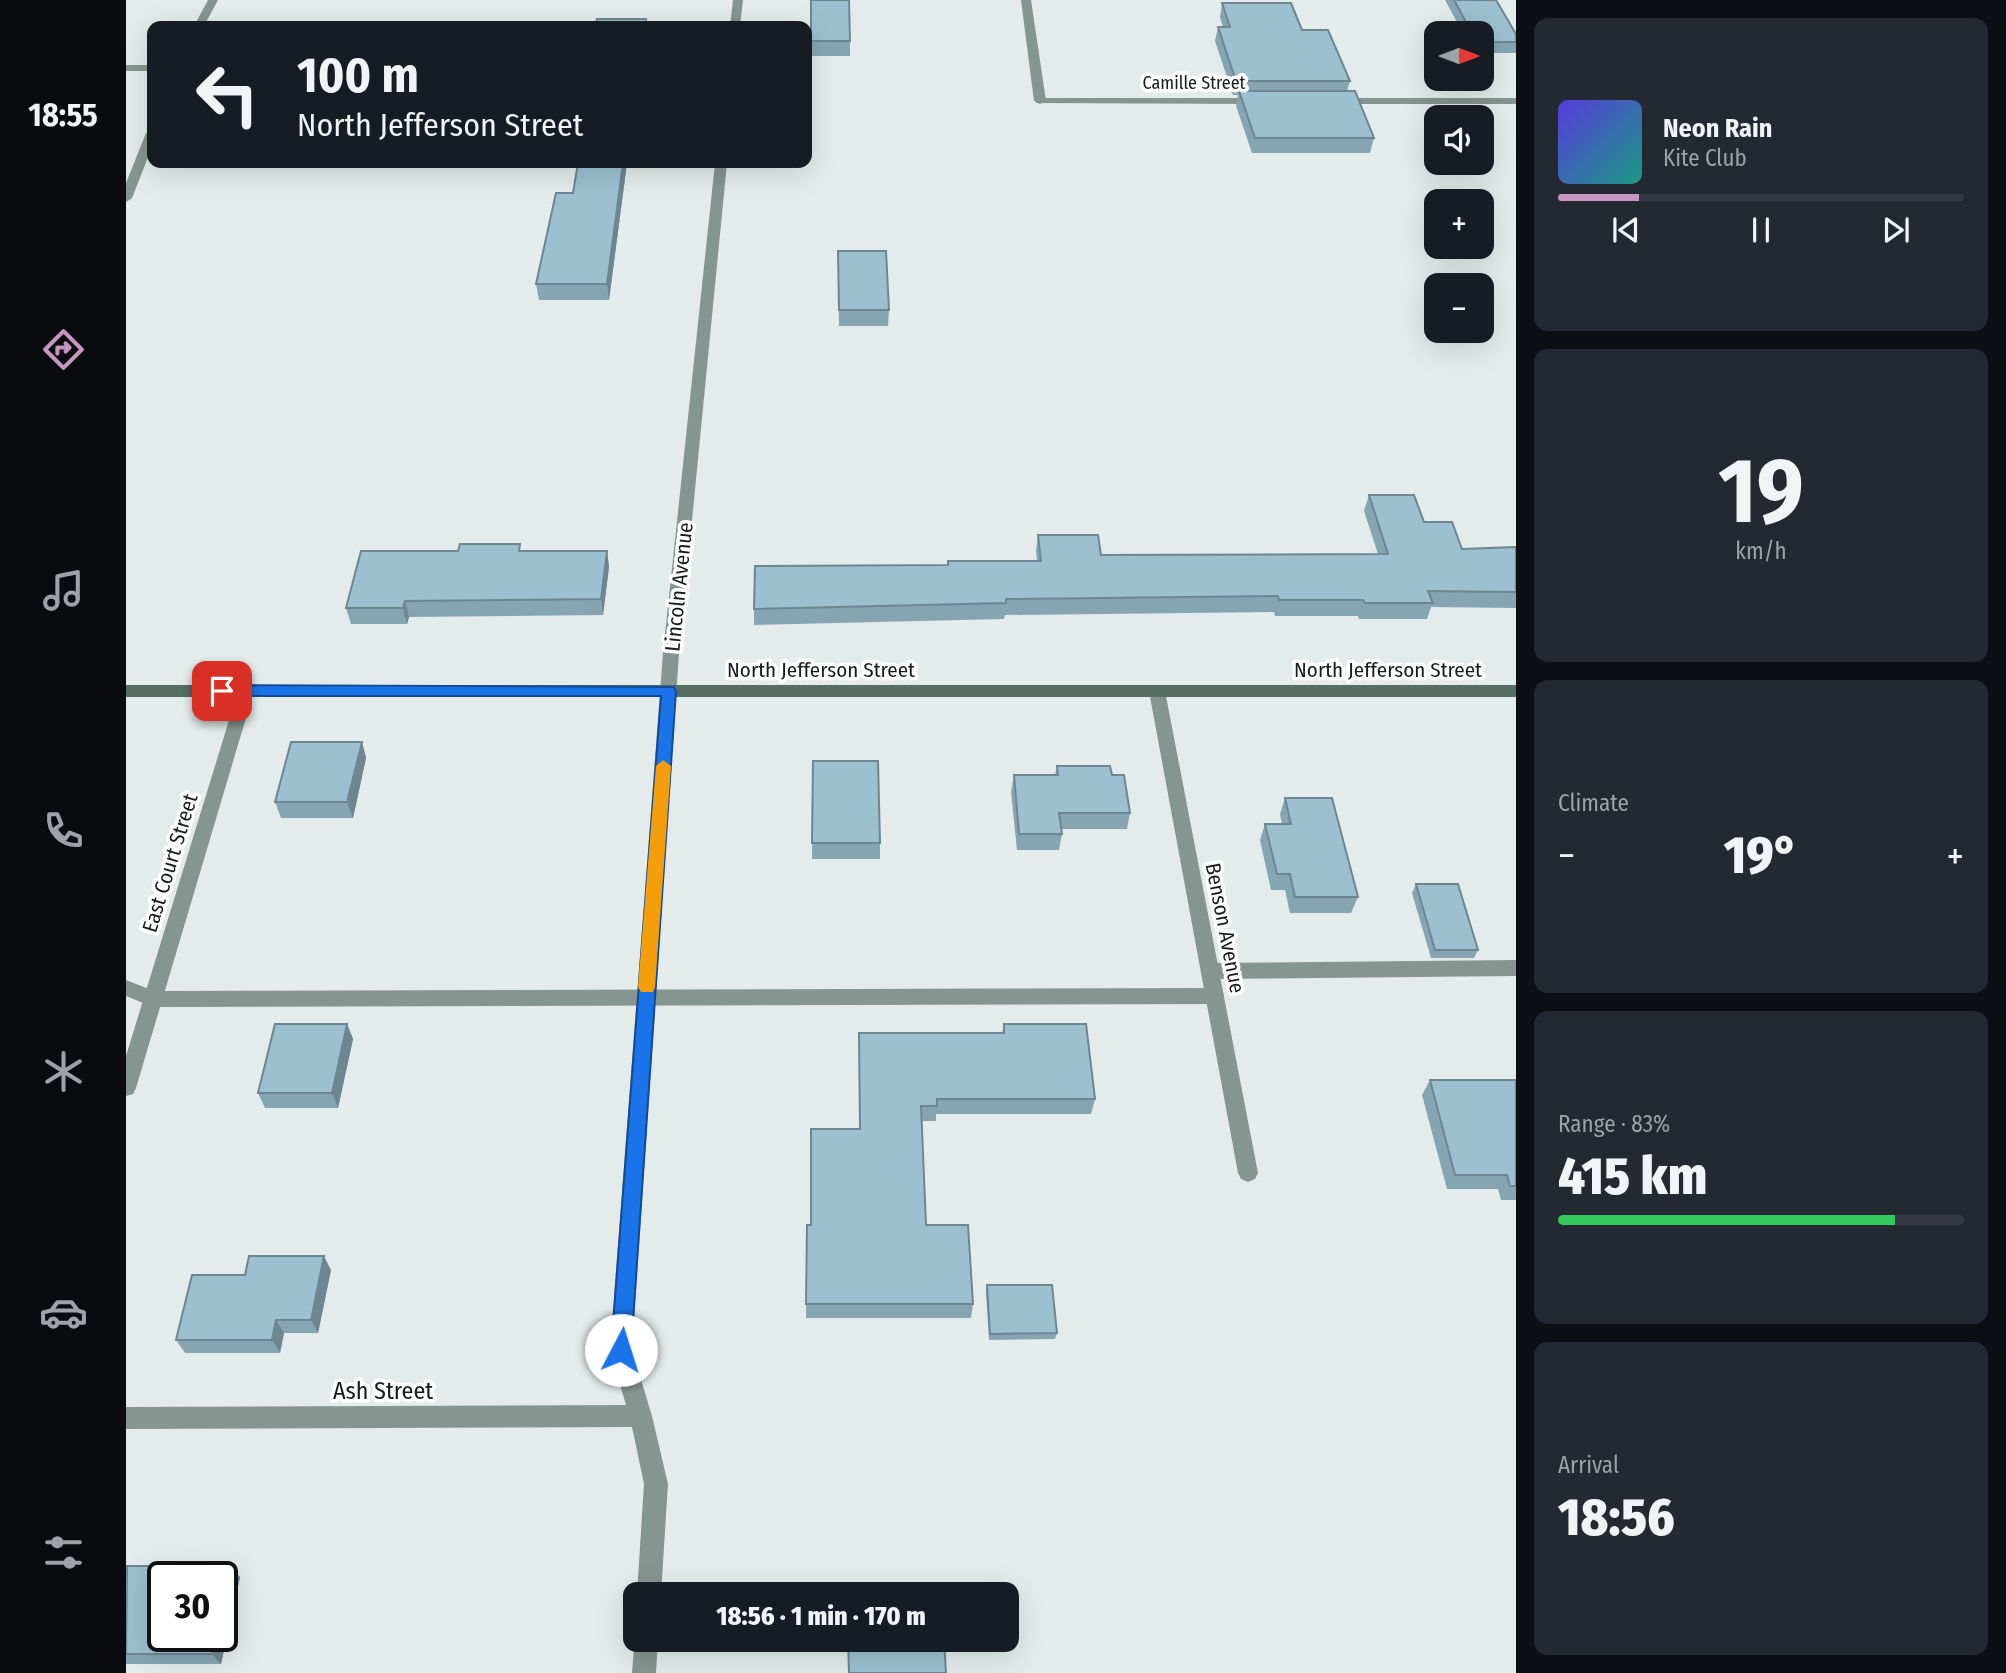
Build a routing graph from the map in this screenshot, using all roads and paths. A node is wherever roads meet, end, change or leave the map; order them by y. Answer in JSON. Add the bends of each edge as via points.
{"nodes":[{"id":1,"x":213,"y":0,"type":"edge"},
{"id":2,"x":738,"y":0,"type":"edge"},
{"id":3,"x":1026,"y":0,"type":"edge"},
{"id":4,"x":202,"y":21,"type":"edge"},
{"id":5,"x":736,"y":21,"type":"edge"},
{"id":6,"x":126,"y":68,"type":"edge"},
{"id":7,"x":147,"y":68,"type":"edge"},
{"id":8,"x":1278,"y":100,"type":"edge"},
{"id":9,"x":1324,"y":100,"type":"edge"},
{"id":10,"x":1516,"y":101,"type":"edge"},
{"id":11,"x":147,"y":145,"type":"edge"},
{"id":12,"x":721,"y":168,"type":"edge"},
{"id":13,"x":128,"y":190,"type":"edge"},
{"id":14,"x":126,"y":691,"type":"edge"},
{"id":15,"x":246,"y":691,"type":"junction"},
{"id":16,"x":669,"y":691,"type":"junction"},
{"id":17,"x":1157,"y":691,"type":"junction"},
{"id":18,"x":1516,"y":691,"type":"edge"},
{"id":19,"x":1516,"y":968,"type":"edge"},
{"id":20,"x":1210,"y":971,"type":"junction"},
{"id":21,"x":126,"y":988,"type":"edge"},
{"id":22,"x":1215,"y":996,"type":"junction"},
{"id":23,"x":646,"y":998,"type":"junction"},
{"id":24,"x":153,"y":999,"type":"junction"},
{"id":25,"x":126,"y":1088,"type":"edge"},
{"id":26,"x":1248,"y":1173,"type":"dead end"},
{"id":27,"x":640,"y":1416,"type":"junction"},
{"id":28,"x":126,"y":1418,"type":"edge"},
{"id":29,"x":650,"y":1582,"type":"edge"},
{"id":30,"x":645,"y":1652,"type":"edge"},
{"id":31,"x":644,"y":1673,"type":"edge"}],
"edges":[{"from":1,"to":4,"type":"street"},
{"from":2,"to":5,"type":"street"},
{"from":3,"to":8,"type":"street","name":"Camille Street","via":[[1040,101]]},
{"from":6,"to":7,"type":"street"},
{"from":9,"to":10,"type":"street"},
{"from":11,"to":13,"type":"street"},
{"from":12,"to":16,"type":"street","name":"Lincoln Avenue"},
{"from":14,"to":15,"type":"main road","name":"North Jefferson Street"},
{"from":15,"to":16,"type":"main road","name":"North Jefferson Street"},
{"from":15,"to":24,"type":"street","name":"East Court Street"},
{"from":16,"to":17,"type":"main road","name":"North Jefferson Street"},
{"from":16,"to":23,"type":"street","name":"Lincoln Avenue"},
{"from":17,"to":18,"type":"main road","name":"North Jefferson Street"},
{"from":17,"to":20,"type":"street","name":"Benson Avenue"},
{"from":19,"to":20,"type":"street"},
{"from":20,"to":22,"type":"street","name":"Benson Avenue"},
{"from":21,"to":24,"type":"street"},
{"from":22,"to":23,"type":"street"},
{"from":22,"to":26,"type":"street","name":"Benson Avenue"},
{"from":23,"to":24,"type":"street"},
{"from":23,"to":27,"type":"street","name":"Lincoln Avenue","via":[[621,1350]]},
{"from":24,"to":25,"type":"street","name":"East Court Street"},
{"from":27,"to":28,"type":"street","name":"Ash Street"},
{"from":27,"to":29,"type":"street","name":"Lincoln Avenue","via":[[656,1484]]},
{"from":30,"to":31,"type":"street"}]}
